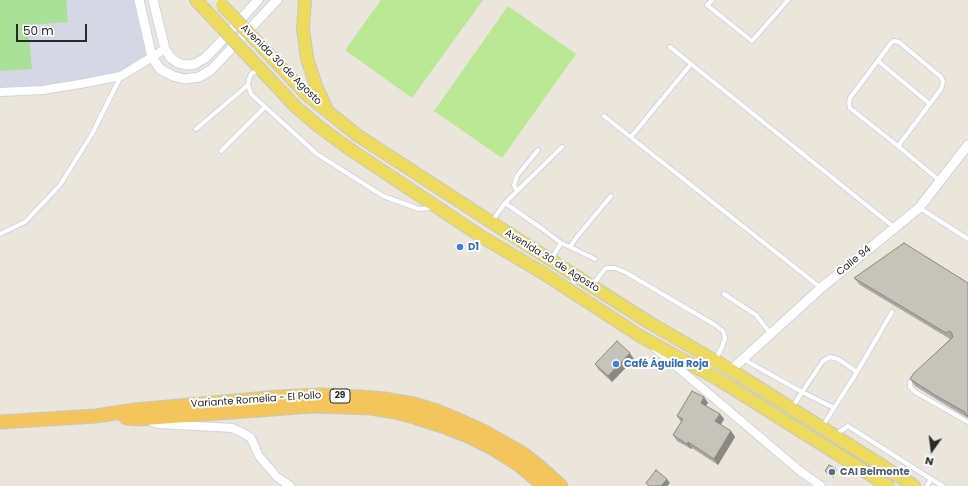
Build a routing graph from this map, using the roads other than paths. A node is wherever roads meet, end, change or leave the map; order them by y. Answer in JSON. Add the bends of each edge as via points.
{"nodes":[{"id":1,"x":139,"y":0,"type":"edge"},
{"id":2,"x":153,"y":0,"type":"edge"},
{"id":3,"x":196,"y":0,"type":"edge"},
{"id":4,"x":258,"y":0,"type":"edge"},
{"id":5,"x":277,"y":0,"type":"edge"},
{"id":6,"x":305,"y":0,"type":"edge"},
{"id":7,"x":712,"y":0,"type":"edge"},
{"id":8,"x":788,"y":0,"type":"edge"},
{"id":9,"x":220,"y":2,"type":"edge"},
{"id":10,"x":670,"y":47,"type":"dead end"},
{"id":11,"x":164,"y":49,"type":"junction"},
{"id":12,"x":152,"y":57,"type":"junction"},
{"id":13,"x":878,"y":61,"type":"junction"},
{"id":14,"x":691,"y":64,"type":"junction"},
{"id":15,"x":260,"y":69,"type":"junction"},
{"id":16,"x":121,"y":76,"type":"junction"},
{"id":17,"x":248,"y":85,"type":"junction"},
{"id":18,"x":0,"y":92,"type":"edge"},
{"id":19,"x":930,"y":104,"type":"junction"},
{"id":20,"x":265,"y":107,"type":"junction"},
{"id":21,"x":328,"y":112,"type":"junction"},
{"id":22,"x":604,"y":116,"type":"dead end"},
{"id":23,"x":196,"y":129,"type":"dead end"},
{"id":24,"x":631,"y":137,"type":"junction"},
{"id":25,"x":898,"y":146,"type":"junction"},
{"id":26,"x":562,"y":147,"type":"dead end"},
{"id":27,"x":967,"y":147,"type":"edge"},
{"id":28,"x":538,"y":150,"type":"dead end"},
{"id":29,"x":221,"y":151,"type":"dead end"},
{"id":30,"x":940,"y":181,"type":"junction"},
{"id":31,"x":517,"y":191,"type":"junction"},
{"id":32,"x":611,"y":196,"type":"dead end"},
{"id":33,"x":505,"y":203,"type":"junction"},
{"id":34,"x":437,"y":208,"type":"junction"},
{"id":35,"x":919,"y":208,"type":"junction"},
{"id":36,"x":491,"y":222,"type":"junction"},
{"id":37,"x":895,"y":228,"type":"junction"},
{"id":38,"x":0,"y":234,"type":"edge"},
{"id":39,"x":968,"y":239,"type":"edge"},
{"id":40,"x":561,"y":243,"type":"junction"},
{"id":41,"x":570,"y":247,"type":"junction"},
{"id":42,"x":595,"y":259,"type":"dead end"},
{"id":43,"x":550,"y":260,"type":"junction"},
{"id":44,"x":592,"y":287,"type":"junction"},
{"id":45,"x":821,"y":288,"type":"junction"},
{"id":46,"x":724,"y":294,"type":"dead end"},
{"id":47,"x":892,"y":312,"type":"dead end"},
{"id":48,"x":770,"y":334,"type":"junction"},
{"id":49,"x":640,"y":336,"type":"junction"},
{"id":50,"x":743,"y":359,"type":"junction"},
{"id":51,"x":715,"y":361,"type":"junction"},
{"id":52,"x":731,"y":370,"type":"junction"},
{"id":53,"x":920,"y":371,"type":"edge"},
{"id":54,"x":857,"y":372,"type":"junction"},
{"id":55,"x":802,"y":392,"type":"junction"},
{"id":56,"x":791,"y":408,"type":"junction"},
{"id":57,"x":834,"y":408,"type":"junction"},
{"id":58,"x":96,"y":416,"type":"junction"},
{"id":59,"x":138,"y":419,"type":"junction"},
{"id":60,"x":0,"y":422,"type":"edge"},
{"id":61,"x":968,"y":422,"type":"edge"},
{"id":62,"x":822,"y":428,"type":"junction"},
{"id":63,"x":834,"y":435,"type":"junction"},
{"id":64,"x":931,"y":479,"type":"junction"},
{"id":65,"x":290,"y":486,"type":"edge"},
{"id":66,"x":544,"y":486,"type":"edge"},
{"id":67,"x":561,"y":486,"type":"edge"},
{"id":68,"x":821,"y":486,"type":"edge"},
{"id":69,"x":888,"y":486,"type":"edge"},
{"id":70,"x":914,"y":486,"type":"edge"},
{"id":71,"x":927,"y":486,"type":"edge"},
{"id":72,"x":943,"y":486,"type":"edge"}],
"edges":[{"from":1,"to":12,"type":"street"},
{"from":2,"to":11,"type":"street"},
{"from":3,"to":15,"type":"main road","name":"Avenida 30 de Agosto","bridge":true},
{"from":4,"to":11,"type":"street","via":[[216,47],[195,64],[178,63]]},
{"from":5,"to":12,"type":"street","via":[[211,70],[199,77],[185,79],[173,76],[160,69]]},
{"from":6,"to":21,"type":"main road","via":[[307,58]]},
{"from":7,"to":8,"type":"lane","via":[[707,5],[752,41]]},
{"from":9,"to":21,"type":"main road","name":"Avenida 30 de Agosto","bridge":true,"via":[[306,94]]},
{"from":10,"to":14,"type":"lane"},
{"from":11,"to":12,"type":"street"},
{"from":12,"to":16,"type":"street"},
{"from":13,"to":19,"type":"lane"},
{"from":13,"to":19,"type":"lane","via":[[891,43],[899,42],[941,77],[941,89]]},
{"from":13,"to":25,"type":"lane","via":[[850,98],[850,108]]},
{"from":14,"to":24,"type":"lane"},
{"from":14,"to":37,"type":"lane"},
{"from":15,"to":17,"type":"lane","via":[[251,74]]},
{"from":15,"to":34,"type":"main road","name":"Avenida 30 de Agosto","via":[[317,125]]},
{"from":16,"to":18,"type":"street","via":[[50,89]]},
{"from":16,"to":38,"type":"lane","via":[[92,134],[60,185],[25,222]]},
{"from":17,"to":20,"type":"lane","via":[[251,94]]},
{"from":17,"to":23,"type":"lane"},
{"from":19,"to":25,"type":"lane"},
{"from":20,"to":29,"type":"lane"},
{"from":20,"to":34,"type":"lane","via":[[317,154],[384,196],[419,209]]},
{"from":21,"to":36,"type":"main road","name":"Avenida 30 de Agosto","via":[[358,135]]},
{"from":22,"to":24,"type":"lane"},
{"from":24,"to":45,"type":"lane"},
{"from":25,"to":30,"type":"lane"},
{"from":26,"to":31,"type":"lane"},
{"from":27,"to":30,"type":"street","name":"Calle 94"},
{"from":28,"to":31,"type":"lane","via":[[517,176],[514,185]]},
{"from":30,"to":35,"type":"street","name":"Calle 94"},
{"from":31,"to":33,"type":"lane"},
{"from":32,"to":41,"type":"lane"},
{"from":33,"to":36,"type":"lane"},
{"from":33,"to":40,"type":"lane"},
{"from":34,"to":49,"type":"main road","name":"Avenida 30 de Agosto"},
{"from":35,"to":37,"type":"street","name":"Calle 94"},
{"from":35,"to":39,"type":"lane"},
{"from":36,"to":43,"type":"main road","name":"Avenida 30 de Agosto"},
{"from":37,"to":45,"type":"street","name":"Calle 94"},
{"from":40,"to":41,"type":"lane"},
{"from":40,"to":43,"type":"lane"},
{"from":41,"to":42,"type":"lane"},
{"from":43,"to":44,"type":"main road","name":"Avenida 30 de Agosto"},
{"from":44,"to":51,"type":"main road","name":"Avenida 30 de Agosto"},
{"from":44,"to":51,"type":"lane","via":[[606,268],[615,268],[715,325],[723,332],[725,338]]},
{"from":45,"to":48,"type":"street","name":"Calle 94"},
{"from":46,"to":48,"type":"lane","via":[[756,315]]},
{"from":47,"to":54,"type":"lane"},
{"from":48,"to":50,"type":"street","name":"Calle 94"},
{"from":49,"to":68,"type":"street"},
{"from":49,"to":69,"type":"main road","name":"Avenida 30 de Agosto","via":[[721,381]]},
{"from":50,"to":52,"type":"street","name":"Calle 94"},
{"from":50,"to":55,"type":"lane"},
{"from":51,"to":52,"type":"main road","name":"Avenida 30 de Agosto"},
{"from":52,"to":56,"type":"main road","name":"Avenida 30 de Agosto"},
{"from":53,"to":61,"type":"lane","via":[[910,382],[910,387]]},
{"from":54,"to":55,"type":"lane","via":[[838,359],[830,357],[823,361]]},
{"from":54,"to":57,"type":"lane"},
{"from":55,"to":56,"type":"lane"},
{"from":55,"to":57,"type":"lane"},
{"from":56,"to":62,"type":"main road","name":"Avenida 30 de Agosto"},
{"from":57,"to":62,"type":"lane"},
{"from":58,"to":59,"type":"highway","name":"Variante Romelia - El Pollo","number":"29"},
{"from":58,"to":60,"type":"highway","name":"Variante Romelia - El Pollo","number":"29"},
{"from":58,"to":67,"type":"highway","name":"Variante Romelia - El Pollo","number":"29","via":[[135,410],[321,395],[384,399],[437,411],[483,431],[522,453]]},
{"from":59,"to":65,"type":"street","via":[[160,424],[232,428],[251,438],[259,456],[277,477]]},
{"from":59,"to":66,"type":"highway","name":"Variante Romelia - El Pollo","number":"29","via":[[313,406],[371,408],[395,412],[468,436],[519,465]]},
{"from":62,"to":63,"type":"main road","name":"Avenida 30 de Agosto"},
{"from":63,"to":64,"type":"lane","via":[[848,426]]},
{"from":63,"to":70,"type":"main road","name":"Avenida 30 de Agosto"},
{"from":64,"to":71,"type":"lane"},
{"from":64,"to":72,"type":"lane"}]}
